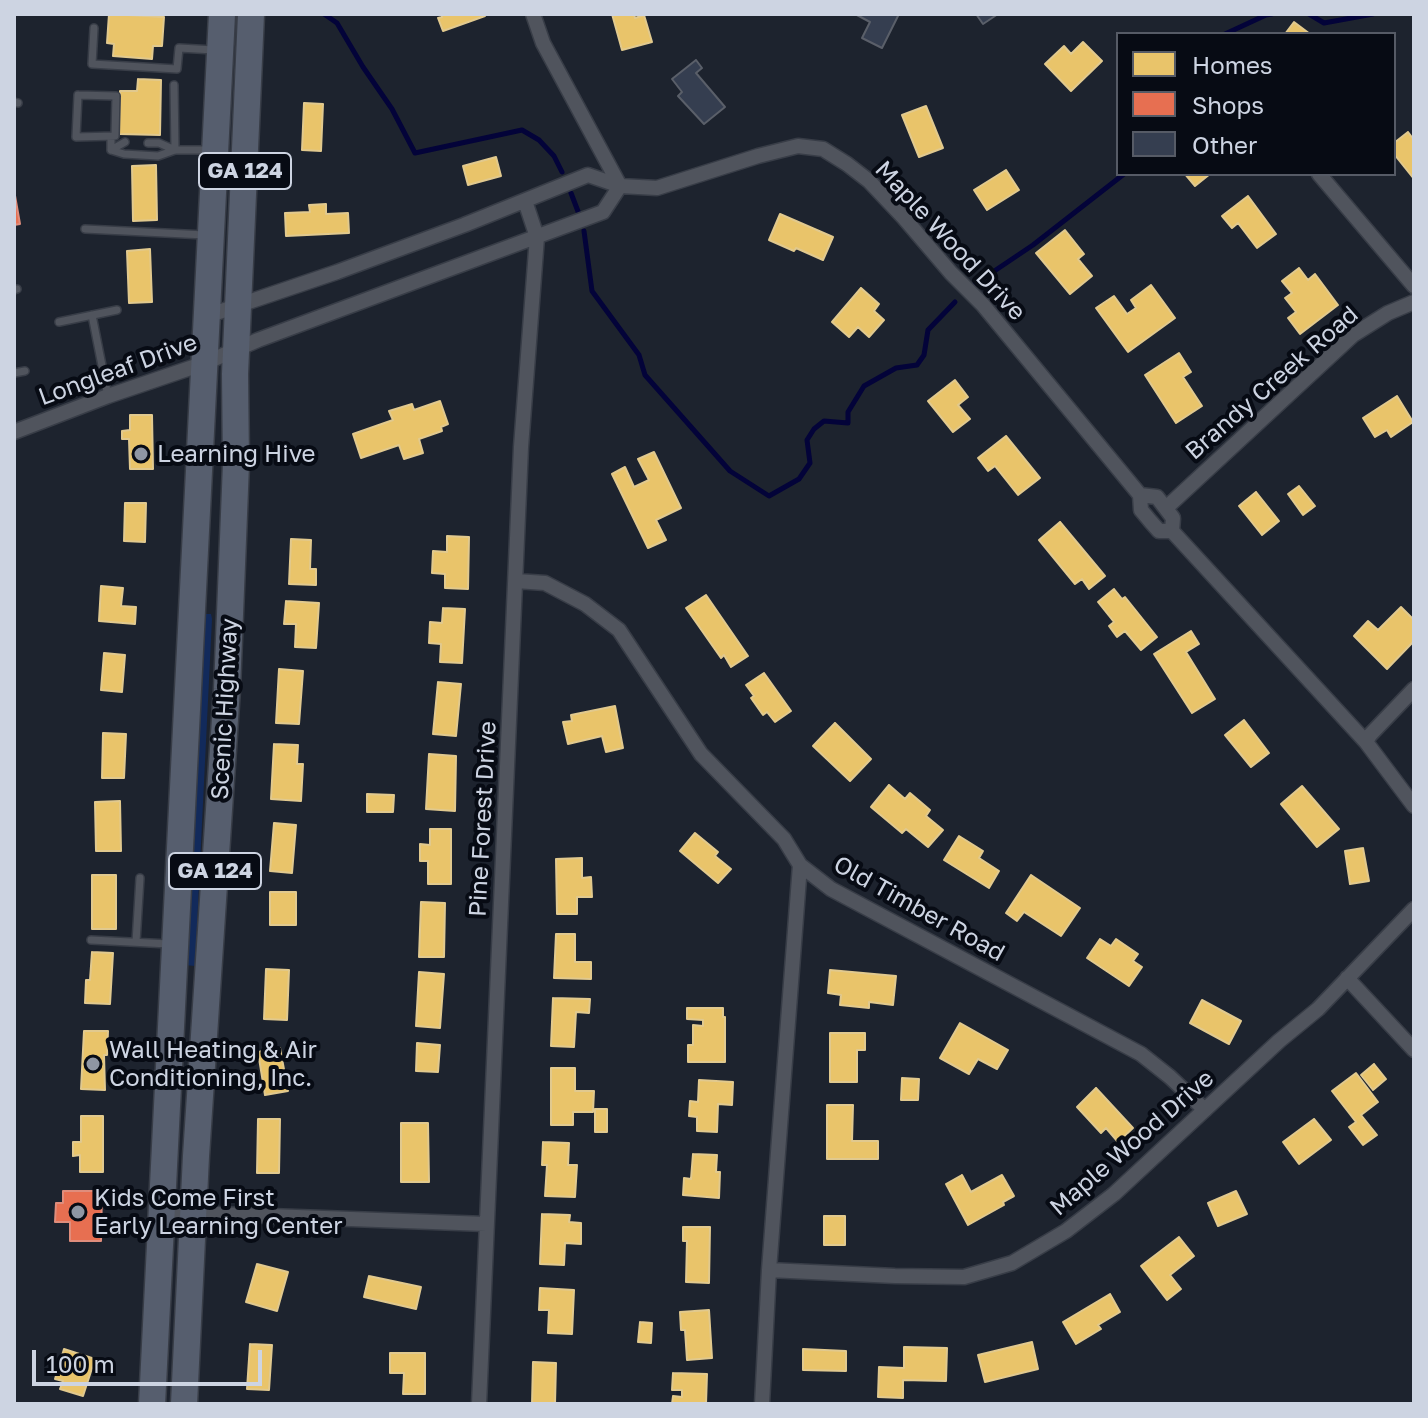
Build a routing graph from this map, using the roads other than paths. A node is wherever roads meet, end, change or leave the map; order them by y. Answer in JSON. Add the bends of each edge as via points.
{"nodes":[{"id":1,"x":222,"y":14,"type":"edge"},
{"id":2,"x":251,"y":14,"type":"edge"},
{"id":3,"x":533,"y":14,"type":"edge"},
{"id":4,"x":94,"y":28,"type":"dead end"},
{"id":5,"x":220,"y":50,"type":"junction"},
{"id":6,"x":174,"y":85,"type":"dead end"},
{"id":7,"x":111,"y":137,"type":"junction"},
{"id":8,"x":125,"y":142,"type":"dead end"},
{"id":9,"x":148,"y":143,"type":"dead end"},
{"id":10,"x":111,"y":150,"type":"junction"},
{"id":11,"x":175,"y":150,"type":"junction"},
{"id":12,"x":215,"y":150,"type":"junction"},
{"id":13,"x":1321,"y":176,"type":"edge"},
{"id":14,"x":620,"y":186,"type":"junction"},
{"id":15,"x":525,"y":201,"type":"junction"},
{"id":16,"x":85,"y":229,"type":"dead end"},
{"id":17,"x":211,"y":235,"type":"junction"},
{"id":18,"x":537,"y":237,"type":"junction"},
{"id":19,"x":1414,"y":286,"type":"edge"},
{"id":20,"x":1414,"y":302,"type":"edge"},
{"id":21,"x":239,"y":306,"type":"junction"},
{"id":22,"x":117,"y":310,"type":"dead end"},
{"id":23,"x":92,"y":315,"type":"junction"},
{"id":24,"x":207,"y":316,"type":"junction"},
{"id":25,"x":59,"y":322,"type":"dead end"},
{"id":26,"x":237,"y":350,"type":"junction"},
{"id":27,"x":205,"y":363,"type":"junction"},
{"id":28,"x":25,"y":371,"type":"dead end"},
{"id":29,"x":14,"y":373,"type":"edge"},
{"id":30,"x":108,"y":396,"type":"junction"},
{"id":31,"x":14,"y":432,"type":"edge"},
{"id":32,"x":1140,"y":495,"type":"junction"},
{"id":33,"x":1166,"y":508,"type":"junction"},
{"id":34,"x":1172,"y":531,"type":"junction"},
{"id":35,"x":516,"y":581,"type":"junction"},
{"id":36,"x":1414,"y":689,"type":"edge"},
{"id":37,"x":1366,"y":742,"type":"junction"},
{"id":38,"x":1414,"y":806,"type":"edge"},
{"id":39,"x":800,"y":865,"type":"junction"},
{"id":40,"x":140,"y":878,"type":"dead end"},
{"id":41,"x":1414,"y":909,"type":"edge"},
{"id":42,"x":91,"y":940,"type":"dead end"},
{"id":43,"x":136,"y":942,"type":"junction"},
{"id":44,"x":175,"y":944,"type":"junction"},
{"id":45,"x":1347,"y":978,"type":"junction"},
{"id":46,"x":1414,"y":1050,"type":"edge"},
{"id":47,"x":1205,"y":1110,"type":"junction"},
{"id":48,"x":162,"y":1212,"type":"junction"},
{"id":49,"x":193,"y":1213,"type":"junction"},
{"id":50,"x":486,"y":1224,"type":"junction"},
{"id":51,"x":769,"y":1270,"type":"junction"},
{"id":52,"x":152,"y":1404,"type":"edge"},
{"id":53,"x":184,"y":1404,"type":"edge"},
{"id":54,"x":479,"y":1404,"type":"edge"},
{"id":55,"x":762,"y":1404,"type":"edge"}],
"edges":[{"from":1,"to":5,"type":"highway","name":"Scenic Highway","number":"GA 124"},
{"from":2,"to":21,"type":"highway","name":"Scenic Highway","number":"GA 124"},
{"from":3,"to":14,"type":"street","via":[[543,43]]},
{"from":4,"to":5,"type":"lane","via":[[92,64],[177,69],[179,48]]},
{"from":5,"to":12,"type":"highway","name":"Scenic Highway","number":"GA 124"},
{"from":6,"to":11,"type":"lane"},
{"from":7,"to":7,"type":"lane","via":[[116,96],[78,95],[76,137]]},
{"from":7,"to":10,"type":"lane"},
{"from":8,"to":10,"type":"lane"},
{"from":9,"to":11,"type":"lane"},
{"from":10,"to":11,"type":"lane","via":[[158,156]]},
{"from":11,"to":12,"type":"lane"},
{"from":12,"to":17,"type":"highway","name":"Scenic Highway","number":"GA 124"},
{"from":13,"to":19,"type":"street"},
{"from":14,"to":15,"type":"street","name":"Maple Wood Drive","via":[[588,175]]},
{"from":14,"to":18,"type":"street","via":[[603,212]]},
{"from":14,"to":32,"type":"street","name":"Maple Wood Drive","via":[[657,188],[798,146],[823,149],[869,181],[904,218]]},
{"from":15,"to":18,"type":"street"},
{"from":15,"to":21,"type":"street","name":"Maple Wood Drive"},
{"from":16,"to":17,"type":"lane"},
{"from":17,"to":24,"type":"highway","name":"Scenic Highway","number":"GA 124"},
{"from":18,"to":26,"type":"street"},
{"from":18,"to":35,"type":"street","name":"Pine Forest Drive"},
{"from":20,"to":33,"type":"street","name":"Brandy Creek Road","via":[[1353,335]]},
{"from":21,"to":24,"type":"street","name":"Maple Wood Drive"},
{"from":21,"to":26,"type":"highway","name":"Scenic Highway","number":"GA 124"},
{"from":22,"to":23,"type":"lane"},
{"from":23,"to":25,"type":"lane"},
{"from":23,"to":30,"type":"lane"},
{"from":24,"to":27,"type":"highway","name":"Scenic Highway","number":"GA 124"},
{"from":26,"to":27,"type":"street","name":"Longleaf Drive"},
{"from":26,"to":49,"type":"highway","name":"Scenic Highway","number":"GA 124","via":[[227,689]]},
{"from":27,"to":30,"type":"street","name":"Longleaf Drive"},
{"from":27,"to":44,"type":"highway","name":"Scenic Highway","number":"GA 124"},
{"from":28,"to":29,"type":"lane"},
{"from":30,"to":31,"type":"street","name":"Longleaf Drive"},
{"from":32,"to":33,"type":"street","name":"Maple Wood Drive","via":[[1157,497]]},
{"from":32,"to":34,"type":"street","name":"Maple Wood Drive","via":[[1141,510],[1151,522],[1159,531]]},
{"from":33,"to":34,"type":"street","name":"Maple Wood Drive","via":[[1173,518]]},
{"from":34,"to":37,"type":"street","name":"Maple Wood Drive"},
{"from":35,"to":39,"type":"street","name":"Old Timber Road","via":[[545,583],[619,630],[701,754],[784,839]]},
{"from":35,"to":50,"type":"street","name":"Pine Forest Drive"},
{"from":36,"to":37,"type":"street"},
{"from":37,"to":38,"type":"street","name":"Maple Wood Drive"},
{"from":39,"to":47,"type":"street","name":"Old Timber Road","via":[[831,889],[1141,1054]]},
{"from":39,"to":51,"type":"street"},
{"from":40,"to":43,"type":"lane"},
{"from":41,"to":45,"type":"street","name":"Maple Wood Drive"},
{"from":42,"to":43,"type":"lane"},
{"from":43,"to":44,"type":"lane"},
{"from":44,"to":48,"type":"highway","name":"Scenic Highway","number":"GA 124"},
{"from":45,"to":46,"type":"street"},
{"from":45,"to":47,"type":"street","name":"Maple Wood Drive"},
{"from":47,"to":51,"type":"street","name":"Maple Wood Drive","via":[[1114,1194],[1012,1263],[964,1277]]},
{"from":48,"to":49,"type":"street"},
{"from":48,"to":52,"type":"highway","name":"Scenic Highway","number":"GA 124"},
{"from":49,"to":50,"type":"street"},
{"from":49,"to":53,"type":"highway","name":"Scenic Highway","number":"GA 124"},
{"from":50,"to":54,"type":"street","name":"Pine Forest Drive"},
{"from":51,"to":55,"type":"street"}]}
